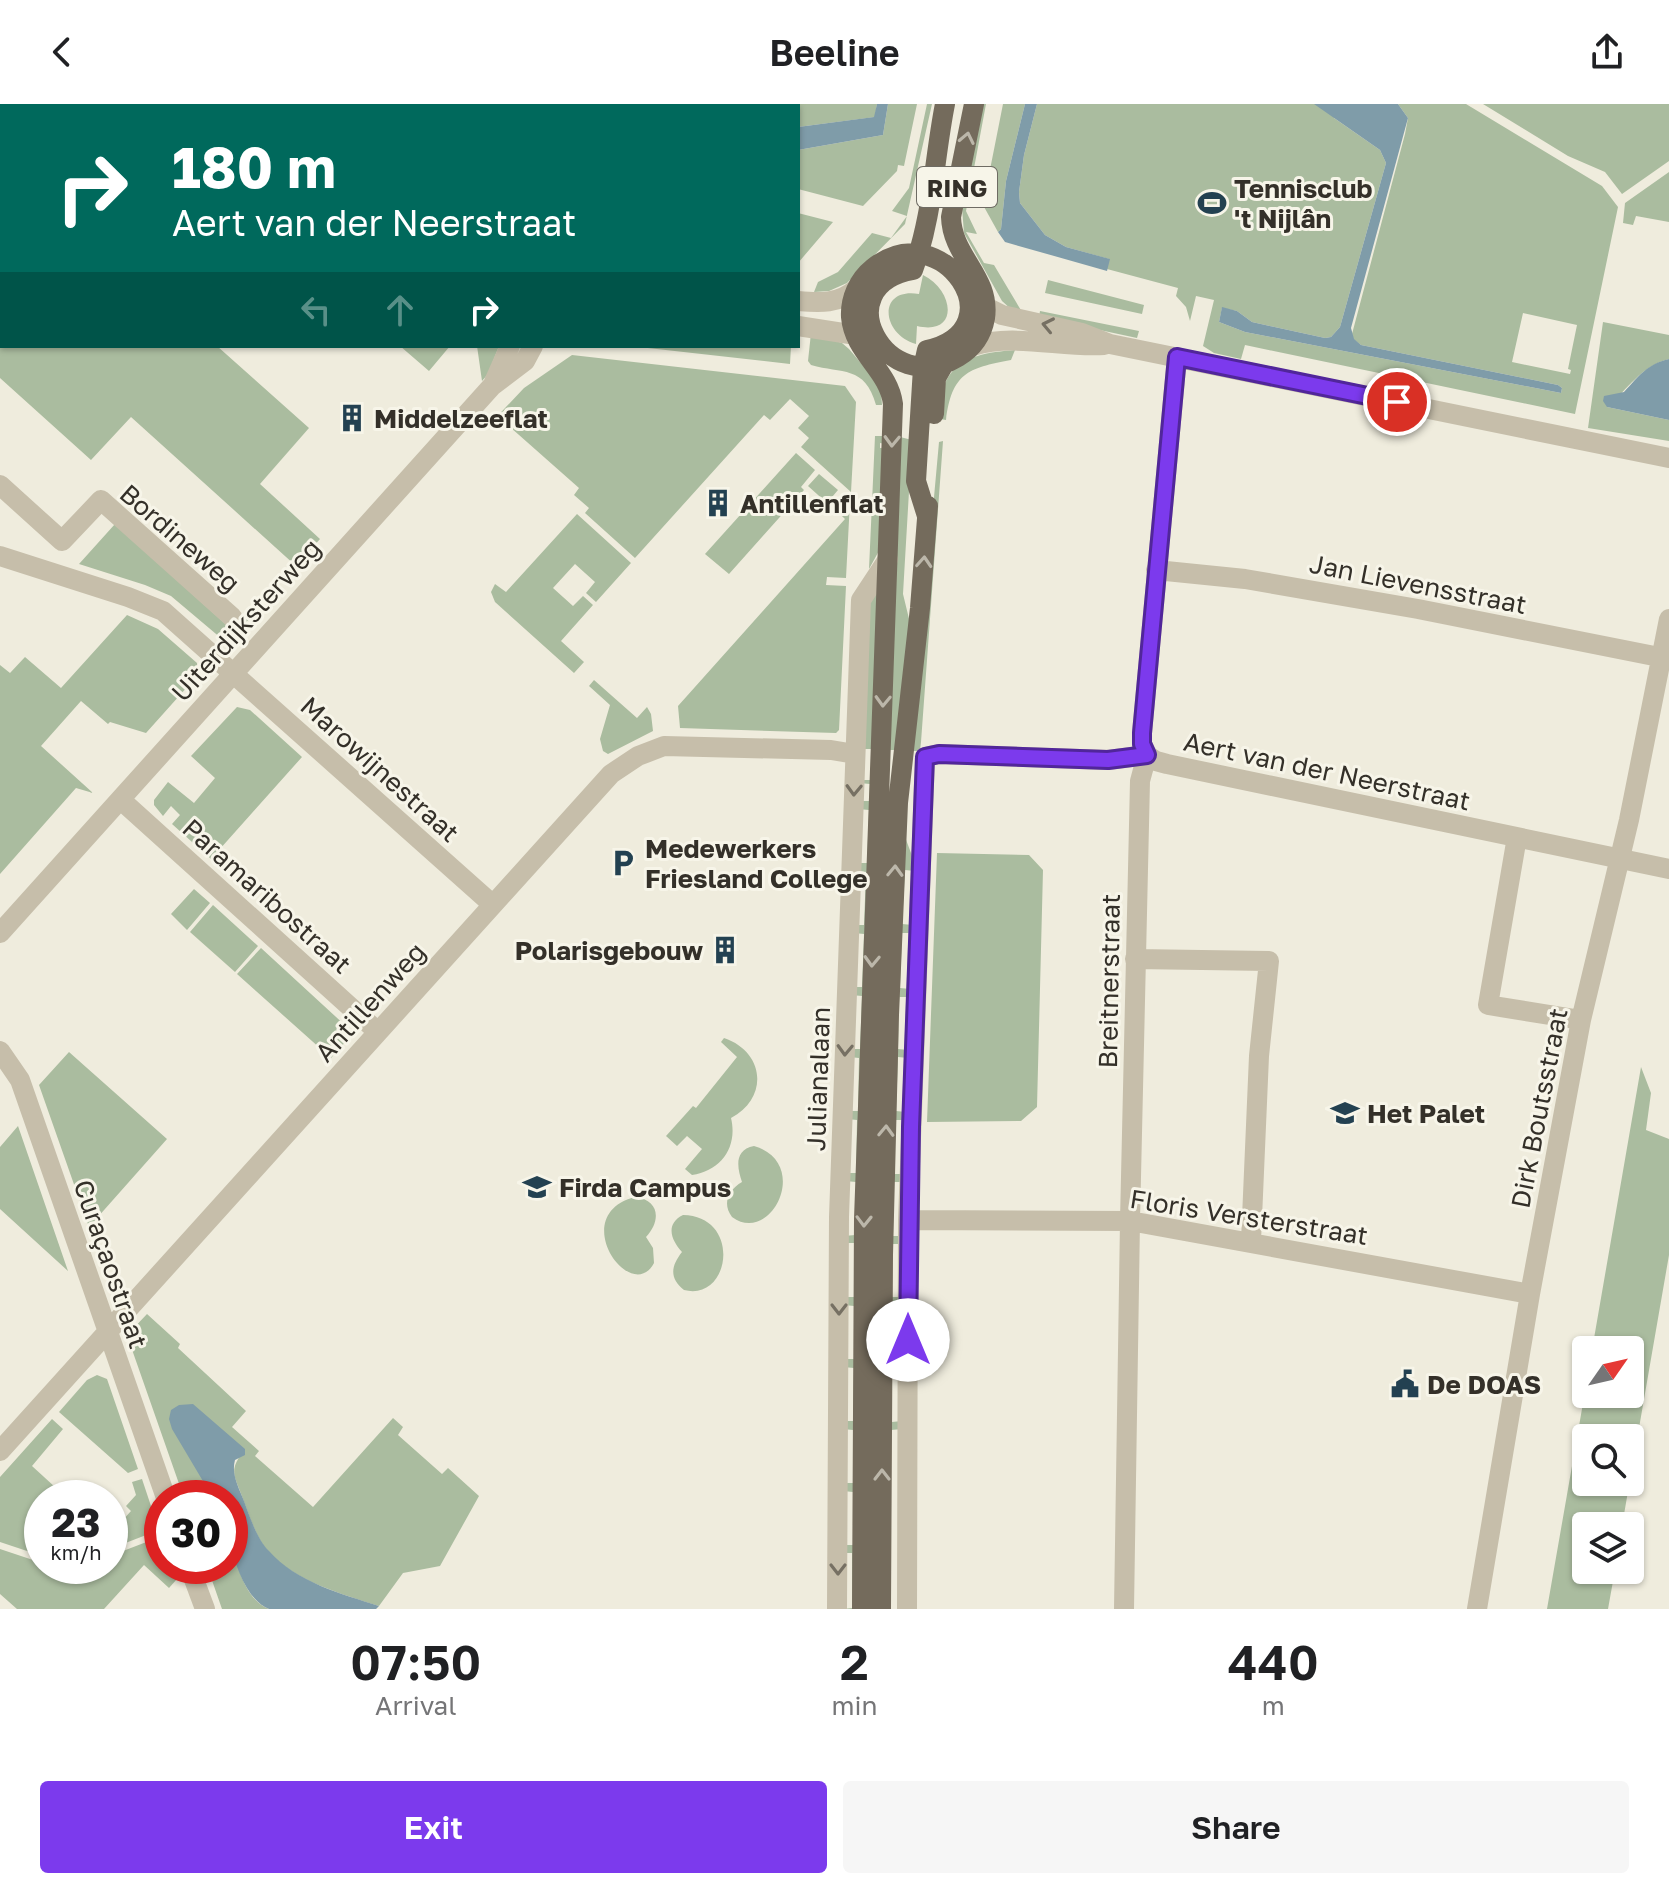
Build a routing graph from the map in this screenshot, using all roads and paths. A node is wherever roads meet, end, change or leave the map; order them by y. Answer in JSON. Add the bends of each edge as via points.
{"nodes":[{"id":1,"x":945,"y":104,"type":"edge"},
{"id":2,"x":974,"y":104,"type":"edge"},
{"id":3,"x":938,"y":143,"type":"junction"},
{"id":4,"x":919,"y":254,"type":"junction"},
{"id":5,"x":896,"y":257,"type":"junction"},
{"id":6,"x":856,"y":289,"type":"junction"},
{"id":7,"x":967,"y":291,"type":"junction"},
{"id":8,"x":800,"y":301,"type":"edge"},
{"id":9,"x":986,"y":307,"type":"junction"},
{"id":10,"x":800,"y":326,"type":"edge"},
{"id":11,"x":856,"y":335,"type":"junction"},
{"id":12,"x":879,"y":343,"type":"junction"},
{"id":13,"x":1110,"y":344,"type":"junction"},
{"id":14,"x":973,"y":346,"type":"junction"},
{"id":15,"x":509,"y":348,"type":"edge"},
{"id":16,"x":532,"y":348,"type":"edge"},
{"id":17,"x":1177,"y":357,"type":"junction"},
{"id":18,"x":944,"y":364,"type":"junction"},
{"id":19,"x":923,"y":368,"type":"junction"},
{"id":20,"x":492,"y":386,"type":"junction"},
{"id":21,"x":1669,"y":458,"type":"edge"},
{"id":22,"x":0,"y":485,"type":"edge"},
{"id":23,"x":927,"y":516,"type":"junction"},
{"id":24,"x":62,"y":541,"type":"junction"},
{"id":25,"x":0,"y":556,"type":"edge"},
{"id":26,"x":888,"y":559,"type":"junction"},
{"id":27,"x":1156,"y":570,"type":"junction"},
{"id":28,"x":50,"y":573,"type":"junction"},
{"id":29,"x":232,"y":617,"type":"dead end"},
{"id":30,"x":1669,"y":619,"type":"edge"},
{"id":31,"x":1665,"y":658,"type":"edge"},
{"id":32,"x":233,"y":673,"type":"junction"},
{"id":33,"x":855,"y":754,"type":"junction"},
{"id":34,"x":1147,"y":755,"type":"junction"},
{"id":35,"x":121,"y":800,"type":"junction"},
{"id":36,"x":898,"y":803,"type":"junction"},
{"id":37,"x":1517,"y":837,"type":"junction"},
{"id":38,"x":921,"y":848,"type":"junction"},
{"id":39,"x":1619,"y":858,"type":"junction"},
{"id":40,"x":1669,"y":869,"type":"edge"},
{"id":41,"x":492,"y":904,"type":"junction"},
{"id":42,"x":0,"y":933,"type":"edge"},
{"id":43,"x":1135,"y":959,"type":"junction"},
{"id":44,"x":1581,"y":1020,"type":"junction"},
{"id":45,"x":378,"y":1032,"type":"junction"},
{"id":46,"x":0,"y":1051,"type":"edge"},
{"id":47,"x":908,"y":1220,"type":"junction"},
{"id":48,"x":1130,"y":1221,"type":"junction"},
{"id":49,"x":1251,"y":1241,"type":"junction"},
{"id":50,"x":1530,"y":1294,"type":"junction"},
{"id":51,"x":107,"y":1331,"type":"junction"},
{"id":52,"x":0,"y":1451,"type":"edge"},
{"id":53,"x":160,"y":1480,"type":"edge"},
{"id":54,"x":196,"y":1584,"type":"edge"},
{"id":55,"x":205,"y":1609,"type":"edge"},
{"id":56,"x":837,"y":1609,"type":"edge"},
{"id":57,"x":862,"y":1609,"type":"edge"},
{"id":58,"x":881,"y":1609,"type":"edge"},
{"id":59,"x":907,"y":1609,"type":"edge"},
{"id":60,"x":1124,"y":1609,"type":"edge"},
{"id":61,"x":1477,"y":1609,"type":"edge"}],
"edges":[{"from":1,"to":3,"type":"main road","number":"RING"},
{"from":9,"to":2,"type":"main road","number":"RING","one_way":true,"via":[[982,284],[955,243],[951,217]]},
{"from":3,"to":4,"type":"main road","number":"RING"},
{"from":3,"to":5,"type":"main road","number":"RING","via":[[910,235]]},
{"from":4,"to":5,"type":"main road"},
{"from":4,"to":7,"type":"main road","via":[[943,262]]},
{"from":4,"to":12,"type":"main road","via":[[913,270],[891,276],[873,293],[869,319]]},
{"from":5,"to":6,"type":"main road","via":[[870,270]]},
{"from":6,"to":8,"type":"street","via":[[832,302]]},
{"from":6,"to":11,"type":"main road","via":[[851,316]]},
{"from":7,"to":9,"type":"main road"},
{"from":7,"to":19,"type":"main road","via":[[970,312],[962,332],[946,345],[927,350]]},
{"from":13,"to":9,"type":"street","one_way":true},
{"from":9,"to":14,"type":"main road"},
{"from":10,"to":11,"type":"street"},
{"from":11,"to":12,"type":"main road"},
{"from":11,"to":26,"type":"main road","name":"Julianalaan","one_way":true,"via":[[889,384],[893,404]]},
{"from":12,"to":19,"type":"main road","via":[[897,360]]},
{"from":13,"to":14,"type":"street","via":[[994,341]]},
{"from":13,"to":17,"type":"street"},
{"from":14,"to":18,"type":"main road"},
{"from":15,"to":20,"type":"street"},
{"from":16,"to":20,"type":"street","name":"Uiterdijksterweg","via":[[525,361]]},
{"from":17,"to":21,"type":"street"},
{"from":17,"to":27,"type":"street","name":"Breitnerstraat"},
{"from":18,"to":19,"type":"main road"},
{"from":18,"to":23,"type":"main road","via":[[936,378]]},
{"from":19,"to":23,"type":"main road","via":[[916,481]]},
{"from":20,"to":32,"type":"street","name":"Uiterdijksterweg"},
{"from":22,"to":24,"type":"street"},
{"from":36,"to":23,"type":"main road","one_way":true},
{"from":24,"to":28,"type":"street","name":"Bordineweg"},
{"from":24,"to":29,"type":"street","name":"Bordineweg","via":[[101,500]]},
{"from":25,"to":28,"type":"street"},
{"from":26,"to":33,"type":"street","name":"Julianalaan","via":[[861,600]]},
{"from":26,"to":57,"type":"main road","name":"Julianalaan","one_way":true,"via":[[864,1219]]},
{"from":27,"to":31,"type":"street","name":"Jan Lievensstraat","via":[[1404,606]]},
{"from":27,"to":34,"type":"street","name":"Breitnerstraat","via":[[1142,733]]},
{"from":28,"to":32,"type":"street","via":[[163,611]]},
{"from":30,"to":31,"type":"street","name":"Dirk Boutsstraat"},
{"from":31,"to":39,"type":"street","name":"Dirk Boutsstraat"},
{"from":32,"to":35,"type":"street","name":"Uiterdijksterweg"},
{"from":32,"to":41,"type":"street","name":"Marowijnestraat"},
{"from":33,"to":41,"type":"street","name":"Antillenweg","via":[[681,745],[651,751],[611,774]]},
{"from":33,"to":56,"type":"street","name":"Julianalaan","one_way":true,"via":[[839,1217]]},
{"from":34,"to":37,"type":"street","name":"Aert van der Neerstraat","via":[[1167,764]]},
{"from":34,"to":38,"type":"street","name":"Aert van der Neerstraat","via":[[1108,760],[925,757]]},
{"from":34,"to":43,"type":"street","name":"Breitnerstraat","via":[[1140,781]]},
{"from":35,"to":42,"type":"street","name":"Uiterdijksterweg"},
{"from":35,"to":45,"type":"street","name":"Paramaribostraat"},
{"from":36,"to":38,"type":"street"},
{"from":58,"to":36,"type":"main road","one_way":true,"via":[[884,1178]]},
{"from":37,"to":39,"type":"street","name":"Aert van der Neerstraat"},
{"from":37,"to":44,"type":"street","via":[[1488,1005]]},
{"from":38,"to":47,"type":"street"},
{"from":39,"to":40,"type":"street","name":"Aert van der Neerstraat"},
{"from":39,"to":44,"type":"street","name":"Dirk Boutsstraat"},
{"from":41,"to":45,"type":"street","name":"Antillenweg"},
{"from":43,"to":48,"type":"street","name":"Breitnerstraat"},
{"from":43,"to":49,"type":"street","via":[[1269,961]]},
{"from":44,"to":50,"type":"street","name":"Dirk Boutsstraat"},
{"from":45,"to":51,"type":"street","name":"Antillenweg"},
{"from":46,"to":51,"type":"street","name":"Curaçaostraat","via":[[20,1080]]},
{"from":47,"to":48,"type":"street","name":"Floris Versterstraat"},
{"from":47,"to":59,"type":"street"},
{"from":48,"to":49,"type":"street","name":"Floris Versterstraat"},
{"from":48,"to":60,"type":"street","name":"Breitnerstraat"},
{"from":49,"to":50,"type":"street","name":"Floris Versterstraat"},
{"from":50,"to":61,"type":"street","name":"Dirk Boutsstraat"},
{"from":51,"to":52,"type":"street","name":"Antillenweg"},
{"from":51,"to":53,"type":"street","name":"Curaçaostraat"},
{"from":54,"to":55,"type":"street"}]}
